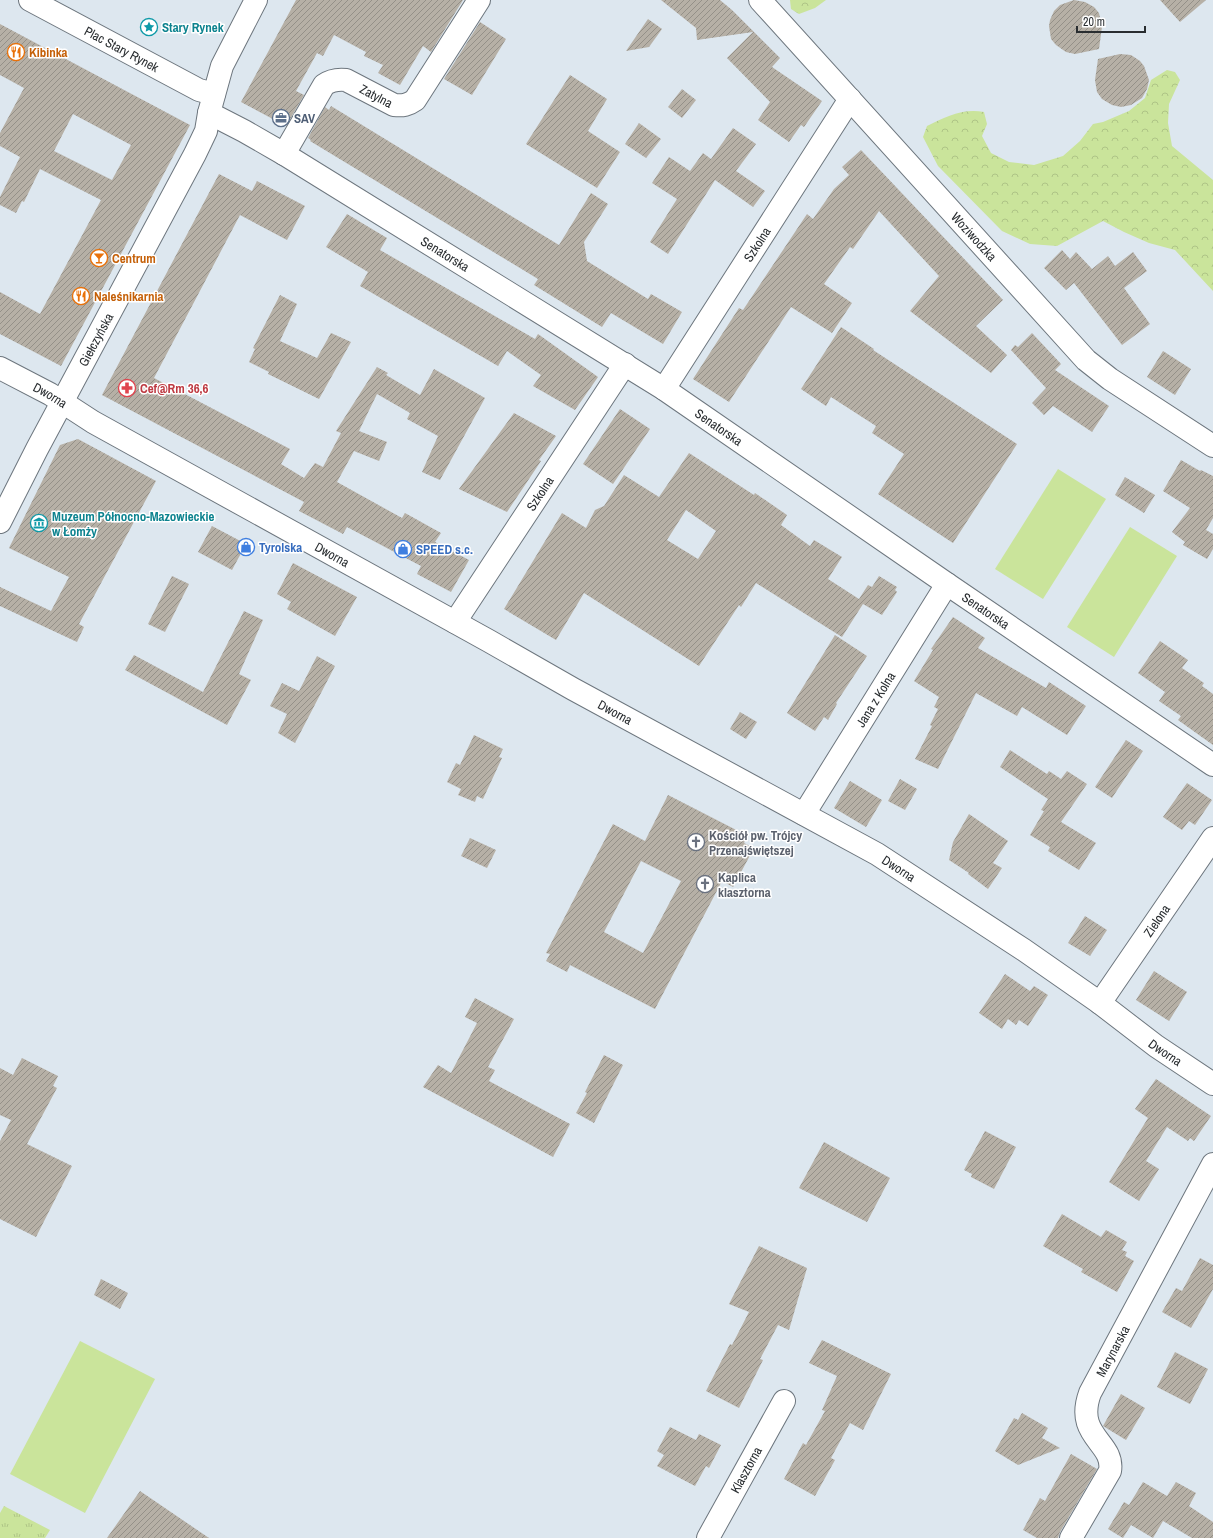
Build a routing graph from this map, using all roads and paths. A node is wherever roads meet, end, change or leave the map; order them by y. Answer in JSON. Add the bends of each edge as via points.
{"nodes":[{"id":1,"x":30,"y":0,"type":"edge"},
{"id":2,"x":256,"y":0,"type":"edge"},
{"id":3,"x":479,"y":0,"type":"edge"},
{"id":4,"x":760,"y":0,"type":"edge"},
{"id":5,"x":850,"y":99,"type":"junction"},
{"id":6,"x":212,"y":104,"type":"junction"},
{"id":7,"x":284,"y":154,"type":"junction"},
{"id":8,"x":625,"y":364,"type":"junction"},
{"id":9,"x":0,"y":368,"type":"edge"},
{"id":10,"x":664,"y":389,"type":"junction"},
{"id":11,"x":62,"y":403,"type":"junction"},
{"id":12,"x":1213,"y":446,"type":"edge"},
{"id":13,"x":0,"y":522,"type":"edge"},
{"id":14,"x":947,"y":584,"type":"junction"},
{"id":15,"x":455,"y":622,"type":"junction"},
{"id":16,"x":1213,"y":765,"type":"edge"},
{"id":17,"x":804,"y":814,"type":"junction"},
{"id":18,"x":1213,"y":838,"type":"edge"},
{"id":19,"x":1100,"y":1003,"type":"junction"},
{"id":20,"x":1213,"y":1084,"type":"edge"},
{"id":21,"x":1213,"y":1164,"type":"edge"},
{"id":22,"x":784,"y":1401,"type":"dead end"},
{"id":23,"x":708,"y":1538,"type":"edge"},
{"id":24,"x":1071,"y":1538,"type":"edge"}],
"edges":[{"from":1,"to":6,"type":"street","name":"Plac Stary Rynek","via":[[199,90]]},
{"from":2,"to":6,"type":"street","via":[[225,59]]},
{"from":3,"to":7,"type":"street","name":"Zatylna","via":[[415,100],[402,106],[394,105],[346,80],[329,82],[324,85]]},
{"from":4,"to":5,"type":"street","name":"Woziwodzka"},
{"from":5,"to":10,"type":"street","name":"Szkolna"},
{"from":5,"to":12,"type":"street","name":"Woziwodzka","via":[[1086,360],[1110,379]]},
{"from":6,"to":7,"type":"street","name":"Senatorska","via":[[244,131]]},
{"from":6,"to":11,"type":"street","name":"Giełczyńska","via":[[206,131],[195,154]]},
{"from":7,"to":8,"type":"street","name":"Senatorska"},
{"from":8,"to":10,"type":"street","name":"Senatorska"},
{"from":8,"to":15,"type":"street","name":"Szkolna"},
{"from":9,"to":11,"type":"street","name":"Dworna"},
{"from":10,"to":14,"type":"street","name":"Senatorska"},
{"from":11,"to":13,"type":"street","name":"Giełczyńska"},
{"from":11,"to":15,"type":"street","name":"Dworna"},
{"from":14,"to":16,"type":"street","name":"Senatorska"},
{"from":14,"to":17,"type":"street","name":"Jana z Kolna"},
{"from":15,"to":17,"type":"street","name":"Dworna"},
{"from":17,"to":19,"type":"street","name":"Dworna","via":[[910,875]]},
{"from":18,"to":19,"type":"street","name":"Zielona"},
{"from":19,"to":20,"type":"street","name":"Dworna","via":[[1156,1046]]},
{"from":21,"to":24,"type":"street","name":"Marynarska","via":[[1090,1394],[1086,1405],[1088,1426],[1107,1452],[1111,1465],[1110,1471]]},
{"from":22,"to":23,"type":"street","name":"Klasztorna"}]}
